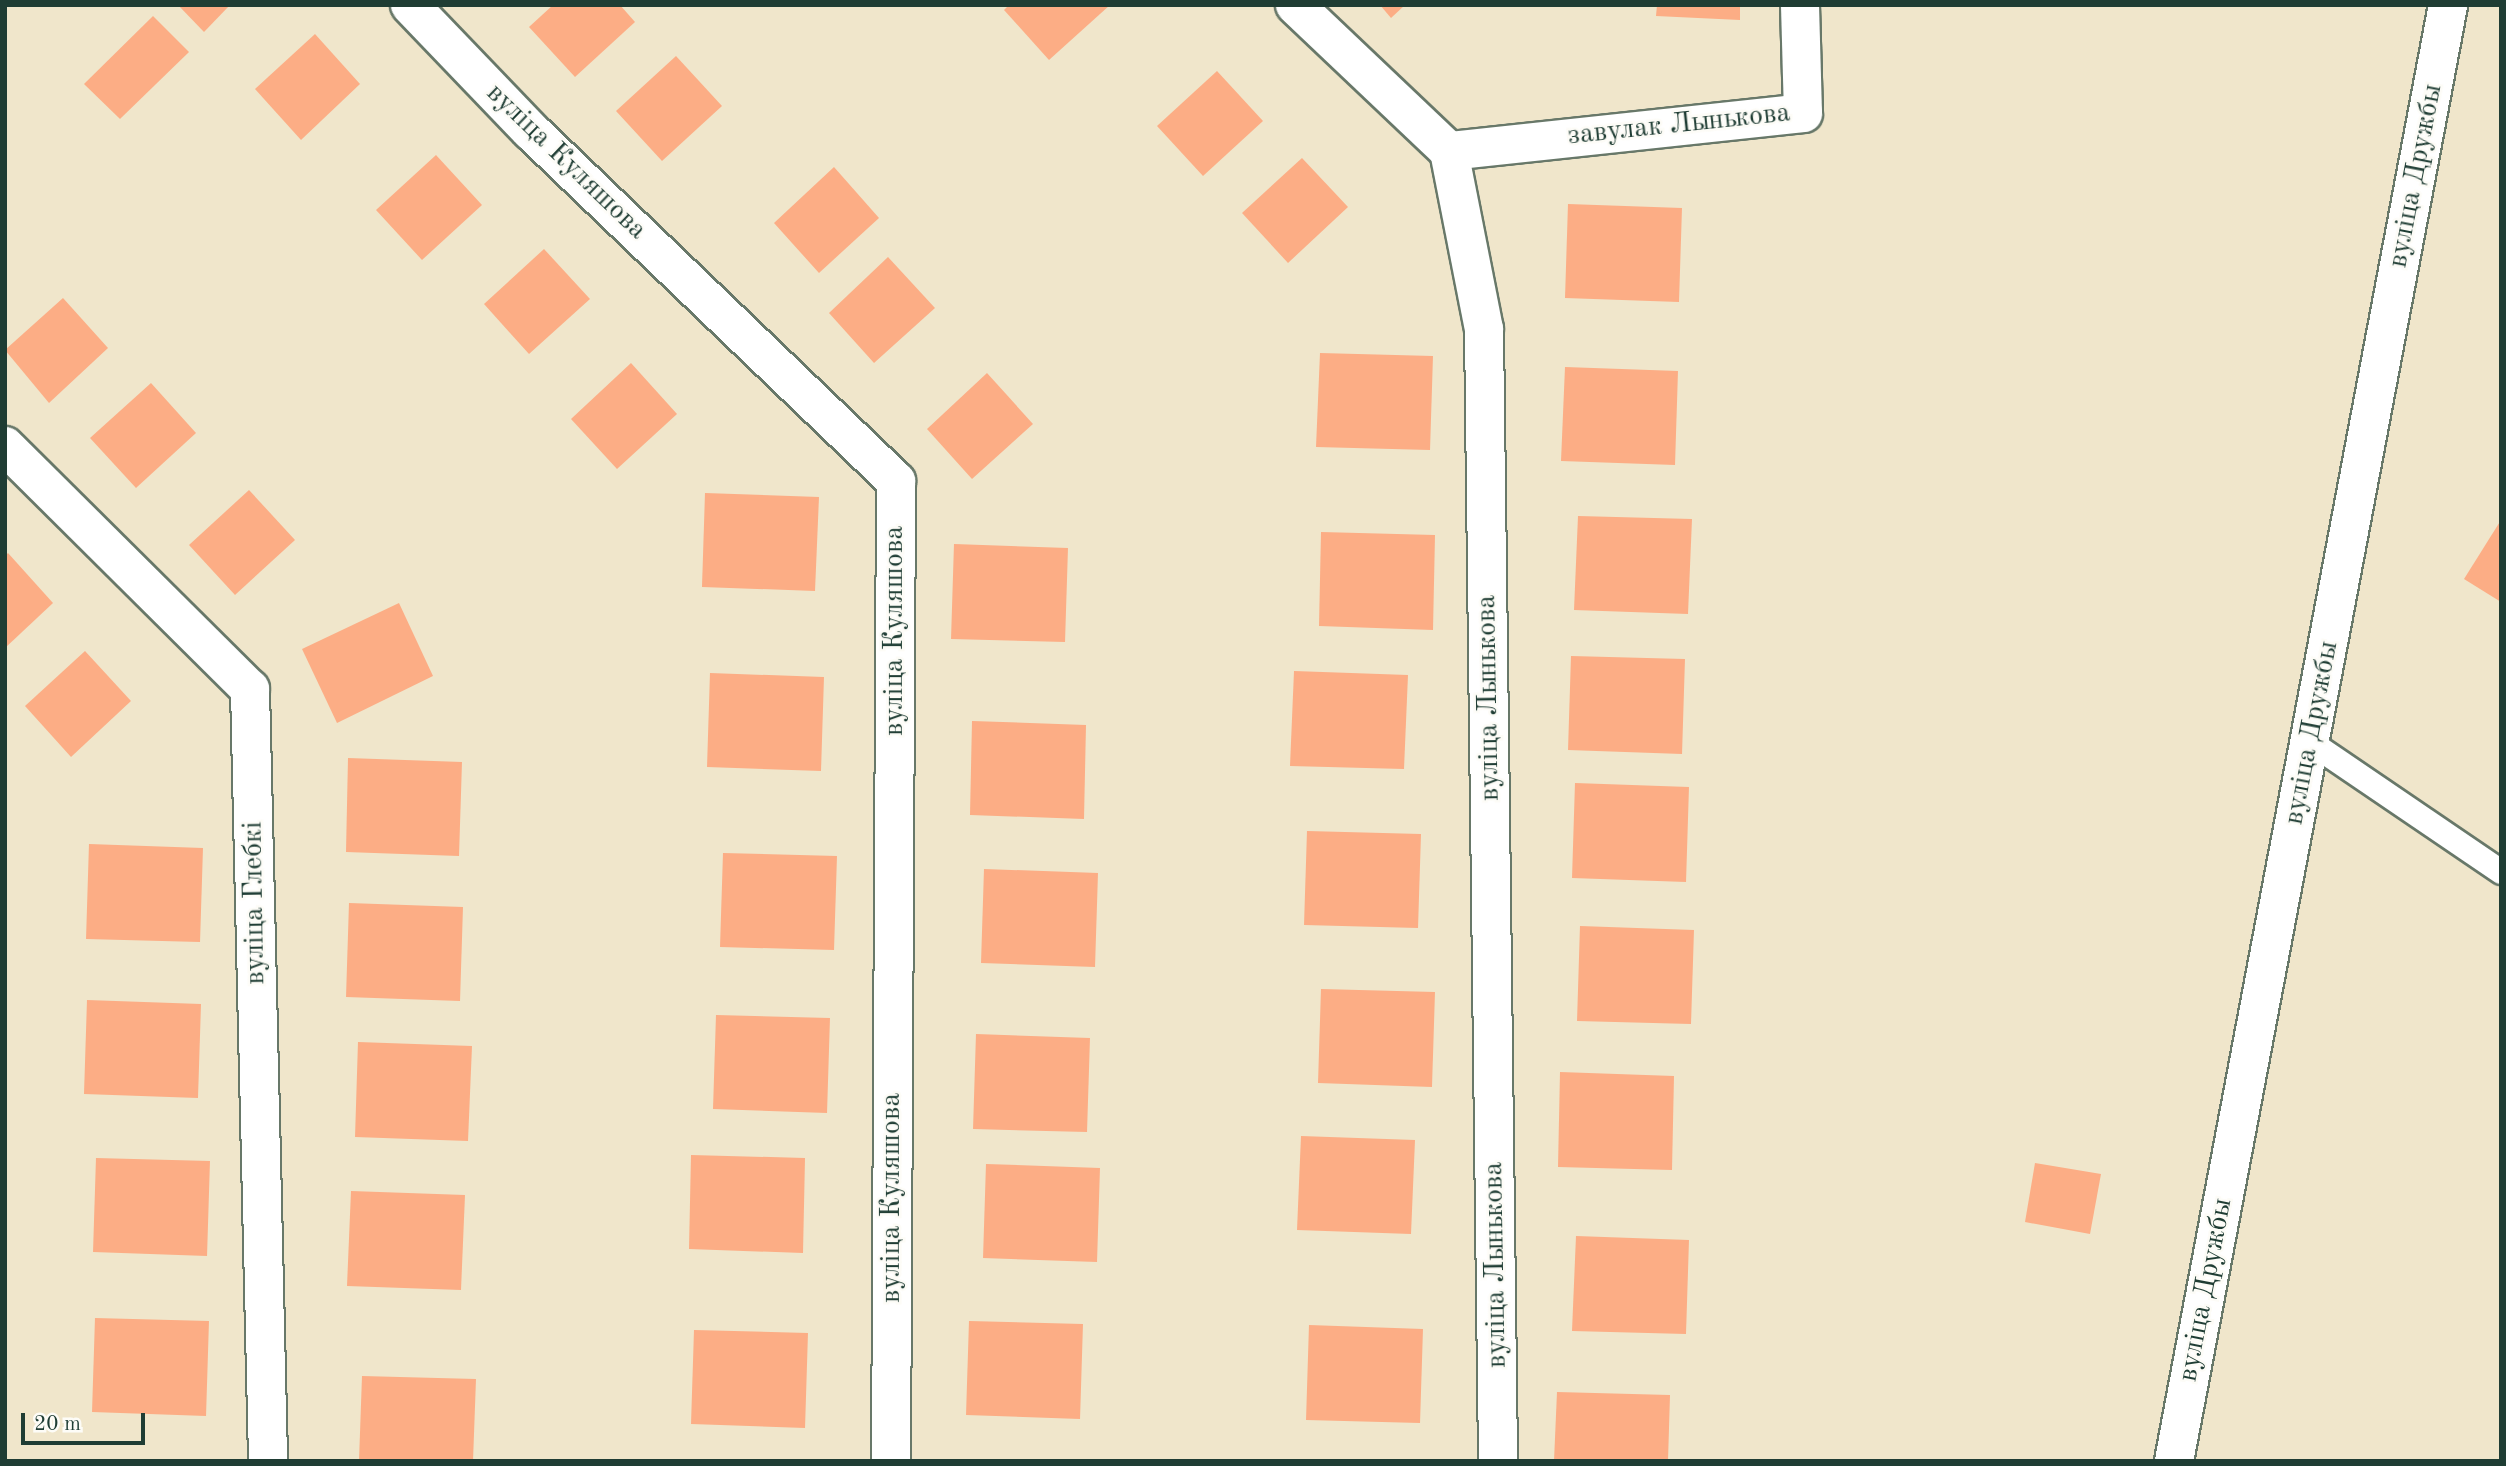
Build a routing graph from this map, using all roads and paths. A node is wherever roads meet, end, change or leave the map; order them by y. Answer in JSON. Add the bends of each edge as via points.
{"nodes":[{"id":1,"x":410,"y":5,"type":"edge"},
{"id":2,"x":1295,"y":5,"type":"edge"},
{"id":3,"x":1800,"y":5,"type":"edge"},
{"id":4,"x":2448,"y":5,"type":"edge"},
{"id":5,"x":1449,"y":151,"type":"junction"},
{"id":6,"x":5,"y":446,"type":"edge"},
{"id":7,"x":2311,"y":742,"type":"junction"},
{"id":8,"x":2501,"y":872,"type":"edge"},
{"id":9,"x":268,"y":1461,"type":"edge"},
{"id":10,"x":891,"y":1461,"type":"edge"},
{"id":11,"x":1498,"y":1461,"type":"edge"},
{"id":12,"x":2174,"y":1461,"type":"edge"}],
"edges":[{"from":1,"to":10,"type":"street","name":"вуліца Куляшова","via":[[531,131],[896,481]]},
{"from":2,"to":5,"type":"street"},
{"from":3,"to":5,"type":"street","name":"завулак Лынькова","via":[[1803,113]]},
{"from":4,"to":7,"type":"street","name":"вуліца Дружбы"},
{"from":5,"to":11,"type":"street","name":"вуліца Лынькова","via":[[1484,329]]},
{"from":6,"to":9,"type":"street","name":"вуліца Глебкі","via":[[250,689]]},
{"from":7,"to":8,"type":"lane"},
{"from":7,"to":12,"type":"street","name":"вуліца Дружбы"}]}
